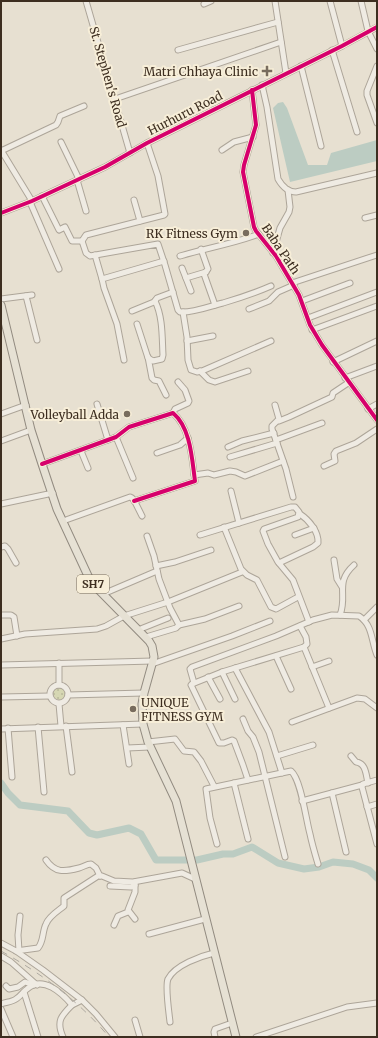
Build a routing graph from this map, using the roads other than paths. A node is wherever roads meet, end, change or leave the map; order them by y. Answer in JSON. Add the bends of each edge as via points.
{"nodes":[{"id":1,"x":86,"y":1,"type":"edge"},
{"id":2,"x":211,"y":1,"type":"edge"},
{"id":3,"x":275,"y":1,"type":"edge"},
{"id":4,"x":330,"y":1,"type":"edge"},
{"id":5,"x":361,"y":1,"type":"edge"},
{"id":6,"x":204,"y":4,"type":"dead end"},
{"id":7,"x":278,"y":22,"type":"junction"},
{"id":8,"x":377,"y":27,"type":"edge"},
{"id":9,"x":368,"y":31,"type":"junction"},
{"id":10,"x":281,"y":42,"type":"junction"},
{"id":11,"x":342,"y":46,"type":"junction"},
{"id":12,"x":377,"y":49,"type":"edge"},
{"id":13,"x":178,"y":50,"type":"dead end"},
{"id":14,"x":332,"y":50,"type":"junction"},
{"id":15,"x":301,"y":66,"type":"junction"},
{"id":16,"x":377,"y":66,"type":"edge"},
{"id":17,"x":286,"y":73,"type":"junction"},
{"id":18,"x":262,"y":85,"type":"junction"},
{"id":19,"x":252,"y":90,"type":"junction"},
{"id":20,"x":115,"y":99,"type":"junction"},
{"id":21,"x":84,"y":106,"type":"dead end"},
{"id":22,"x":377,"y":123,"type":"edge"},
{"id":23,"x":357,"y":132,"type":"dead end"},
{"id":24,"x":253,"y":137,"type":"junction"},
{"id":25,"x":61,"y":142,"type":"dead end"},
{"id":26,"x":147,"y":143,"type":"junction"},
{"id":27,"x":321,"y":146,"type":"dead end"},
{"id":28,"x":1,"y":150,"type":"edge"},
{"id":29,"x":222,"y":150,"type":"dead end"},
{"id":30,"x":130,"y":153,"type":"junction"},
{"id":31,"x":377,"y":173,"type":"edge"},
{"id":32,"x":78,"y":180,"type":"junction"},
{"id":33,"x":288,"y":190,"type":"junction"},
{"id":34,"x":42,"y":196,"type":"junction"},
{"id":35,"x":134,"y":200,"type":"dead end"},
{"id":36,"x":31,"y":202,"type":"junction"},
{"id":37,"x":86,"y":212,"type":"dead end"},
{"id":38,"x":1,"y":213,"type":"edge"},
{"id":39,"x":377,"y":215,"type":"edge"},
{"id":40,"x":365,"y":218,"type":"dead end"},
{"id":41,"x":140,"y":221,"type":"junction"},
{"id":42,"x":259,"y":234,"type":"junction"},
{"id":43,"x":82,"y":241,"type":"junction"},
{"id":44,"x":201,"y":249,"type":"junction"},
{"id":45,"x":274,"y":253,"type":"junction"},
{"id":46,"x":95,"y":255,"type":"junction"},
{"id":47,"x":377,"y":255,"type":"edge"},
{"id":48,"x":180,"y":256,"type":"dead end"},
{"id":49,"x":164,"y":261,"type":"junction"},
{"id":50,"x":182,"y":268,"type":"dead end"},
{"id":51,"x":59,"y":269,"type":"dead end"},
{"id":52,"x":206,"y":272,"type":"junction"},
{"id":53,"x":186,"y":278,"type":"junction"},
{"id":54,"x":102,"y":279,"type":"junction"},
{"id":55,"x":350,"y":283,"type":"dead end"},
{"id":56,"x":293,"y":284,"type":"junction"},
{"id":57,"x":271,"y":286,"type":"dead end"},
{"id":58,"x":191,"y":291,"type":"dead end"},
{"id":59,"x":173,"y":292,"type":"junction"},
{"id":60,"x":377,"y":292,"type":"edge"},
{"id":61,"x":1,"y":299,"type":"edge"},
{"id":62,"x":155,"y":301,"type":"junction"},
{"id":63,"x":302,"y":301,"type":"junction"},
{"id":64,"x":1,"y":305,"type":"edge"},
{"id":65,"x":215,"y":305,"type":"junction"},
{"id":66,"x":377,"y":306,"type":"edge"},
{"id":67,"x":249,"y":310,"type":"dead end"},
{"id":68,"x":132,"y":311,"type":"dead end"},
{"id":69,"x":183,"y":312,"type":"junction"},
{"id":70,"x":308,"y":318,"type":"junction"},
{"id":71,"x":137,"y":324,"type":"dead end"},
{"id":72,"x":312,"y":330,"type":"junction"},
{"id":73,"x":213,"y":336,"type":"dead end"},
{"id":74,"x":37,"y":340,"type":"dead end"},
{"id":75,"x":187,"y":341,"type":"junction"},
{"id":76,"x":271,"y":341,"type":"dead end"},
{"id":77,"x":377,"y":341,"type":"edge"},
{"id":78,"x":147,"y":356,"type":"junction"},
{"id":79,"x":124,"y":360,"type":"dead end"},
{"id":80,"x":333,"y":362,"type":"junction"},
{"id":81,"x":377,"y":366,"type":"edge"},
{"id":82,"x":200,"y":371,"type":"junction"},
{"id":83,"x":248,"y":371,"type":"dead end"},
{"id":84,"x":344,"y":378,"type":"junction"},
{"id":85,"x":178,"y":382,"type":"dead end"},
{"id":86,"x":348,"y":383,"type":"junction"},
{"id":87,"x":166,"y":395,"type":"dead end"},
{"id":88,"x":97,"y":404,"type":"dead end"},
{"id":89,"x":377,"y":404,"type":"edge"},
{"id":90,"x":26,"y":405,"type":"junction"},
{"id":91,"x":275,"y":405,"type":"dead end"},
{"id":92,"x":368,"y":409,"type":"junction"},
{"id":93,"x":173,"y":413,"type":"junction"},
{"id":94,"x":1,"y":414,"type":"edge"},
{"id":95,"x":279,"y":420,"type":"junction"},
{"id":96,"x":377,"y":420,"type":"edge"},
{"id":97,"x":322,"y":423,"type":"dead end"},
{"id":98,"x":377,"y":428,"type":"edge"},
{"id":99,"x":31,"y":430,"type":"junction"},
{"id":100,"x":274,"y":433,"type":"junction"},
{"id":101,"x":116,"y":437,"type":"junction"},
{"id":102,"x":188,"y":438,"type":"junction"},
{"id":103,"x":108,"y":440,"type":"junction"},
{"id":104,"x":1,"y":441,"type":"edge"},
{"id":105,"x":277,"y":442,"type":"junction"},
{"id":106,"x":228,"y":447,"type":"dead end"},
{"id":107,"x":81,"y":451,"type":"junction"},
{"id":108,"x":157,"y":453,"type":"dead end"},
{"id":109,"x":230,"y":458,"type":"dead end"},
{"id":110,"x":283,"y":461,"type":"junction"},
{"id":111,"x":42,"y":464,"type":"junction"},
{"id":112,"x":324,"y":466,"type":"dead end"},
{"id":113,"x":88,"y":468,"type":"dead end"},
{"id":114,"x":194,"y":475,"type":"junction"},
{"id":115,"x":134,"y":478,"type":"dead end"},
{"id":116,"x":231,"y":492,"type":"dead end"},
{"id":117,"x":53,"y":493,"type":"junction"},
{"id":118,"x":293,"y":496,"type":"dead end"},
{"id":119,"x":134,"y":501,"type":"junction"},
{"id":120,"x":1,"y":504,"type":"edge"},
{"id":121,"x":300,"y":514,"type":"junction"},
{"id":122,"x":142,"y":516,"type":"dead end"},
{"id":123,"x":63,"y":521,"type":"junction"},
{"id":124,"x":239,"y":523,"type":"junction"},
{"id":125,"x":224,"y":527,"type":"junction"},
{"id":126,"x":314,"y":528,"type":"junction"},
{"id":127,"x":200,"y":535,"type":"dead end"},
{"id":128,"x":295,"y":535,"type":"dead end"},
{"id":129,"x":146,"y":536,"type":"dead end"},
{"id":130,"x":1,"y":547,"type":"edge"},
{"id":131,"x":211,"y":550,"type":"dead end"},
{"id":132,"x":334,"y":560,"type":"dead end"},
{"id":133,"x":16,"y":563,"type":"dead end"},
{"id":134,"x":279,"y":563,"type":"junction"},
{"id":135,"x":354,"y":565,"type":"dead end"},
{"id":136,"x":156,"y":566,"type":"junction"},
{"id":137,"x":157,"y":572,"type":"junction"},
{"id":138,"x":242,"y":572,"type":"junction"},
{"id":139,"x":342,"y":587,"type":"junction"},
{"id":140,"x":103,"y":594,"type":"junction"},
{"id":141,"x":298,"y":598,"type":"junction"},
{"id":142,"x":168,"y":602,"type":"junction"},
{"id":143,"x":239,"y":606,"type":"dead end"},
{"id":144,"x":377,"y":607,"type":"edge"},
{"id":145,"x":1,"y":615,"type":"edge"},
{"id":146,"x":340,"y":615,"type":"junction"},
{"id":147,"x":124,"y":616,"type":"junction"},
{"id":148,"x":168,"y":618,"type":"dead end"},
{"id":149,"x":364,"y":620,"type":"junction"},
{"id":150,"x":270,"y":621,"type":"dead end"},
{"id":151,"x":309,"y":622,"type":"junction"},
{"id":152,"x":179,"y":626,"type":"junction"},
{"id":153,"x":300,"y":626,"type":"junction"},
{"id":154,"x":138,"y":630,"type":"junction"},
{"id":155,"x":17,"y":636,"type":"junction"},
{"id":156,"x":146,"y":637,"type":"junction"},
{"id":157,"x":1,"y":639,"type":"edge"},
{"id":158,"x":304,"y":647,"type":"junction"},
{"id":159,"x":377,"y":655,"type":"edge"},
{"id":160,"x":276,"y":656,"type":"junction"},
{"id":161,"x":329,"y":661,"type":"dead end"},
{"id":162,"x":152,"y":662,"type":"junction"},
{"id":163,"x":59,"y":664,"type":"junction"},
{"id":164,"x":1,"y":665,"type":"edge"},
{"id":165,"x":312,"y":667,"type":"junction"},
{"id":166,"x":235,"y":668,"type":"junction"},
{"id":167,"x":222,"y":672,"type":"junction"},
{"id":168,"x":208,"y":677,"type":"junction"},
{"id":169,"x":194,"y":683,"type":"junction"},
{"id":170,"x":60,"y":685,"type":"junction"},
{"id":171,"x":291,"y":689,"type":"dead end"},
{"id":172,"x":144,"y":693,"type":"junction"},
{"id":173,"x":68,"y":695,"type":"junction"},
{"id":174,"x":50,"y":696,"type":"junction"},
{"id":175,"x":1,"y":697,"type":"edge"},
{"id":176,"x":220,"y":699,"type":"dead end"},
{"id":177,"x":235,"y":699,"type":"dead end"},
{"id":178,"x":59,"y":704,"type":"junction"},
{"id":179,"x":329,"y":708,"type":"junction"},
{"id":180,"x":377,"y":708,"type":"edge"},
{"id":181,"x":243,"y":719,"type":"dead end"},
{"id":182,"x":292,"y":722,"type":"dead end"},
{"id":183,"x":143,"y":724,"type":"junction"},
{"id":184,"x":123,"y":725,"type":"junction"},
{"id":185,"x":64,"y":726,"type":"junction"},
{"id":186,"x":38,"y":727,"type":"junction"},
{"id":187,"x":8,"y":728,"type":"junction"},
{"id":188,"x":1,"y":729,"type":"edge"},
{"id":189,"x":149,"y":745,"type":"junction"},
{"id":190,"x":313,"y":745,"type":"dead end"},
{"id":191,"x":127,"y":748,"type":"junction"},
{"id":192,"x":277,"y":756,"type":"junction"},
{"id":193,"x":351,"y":756,"type":"dead end"},
{"id":194,"x":129,"y":764,"type":"dead end"},
{"id":195,"x":72,"y":772,"type":"dead end"},
{"id":196,"x":282,"y":773,"type":"junction"},
{"id":197,"x":265,"y":776,"type":"junction"},
{"id":198,"x":12,"y":777,"type":"dead end"},
{"id":199,"x":248,"y":780,"type":"junction"},
{"id":200,"x":377,"y":780,"type":"edge"},
{"id":201,"x":234,"y":783,"type":"junction"},
{"id":202,"x":368,"y":783,"type":"junction"},
{"id":203,"x":362,"y":785,"type":"junction"},
{"id":204,"x":214,"y":786,"type":"junction"},
{"id":205,"x":44,"y":792,"type":"dead end"},
{"id":206,"x":332,"y":793,"type":"junction"},
{"id":207,"x":302,"y":801,"type":"junction"},
{"id":208,"x":377,"y":804,"type":"edge"},
{"id":209,"x":367,"y":807,"type":"junction"},
{"id":210,"x":248,"y":839,"type":"dead end"},
{"id":211,"x":217,"y":844,"type":"dead end"},
{"id":212,"x":377,"y":844,"type":"edge"},
{"id":213,"x":346,"y":852,"type":"dead end"},
{"id":214,"x":285,"y":857,"type":"dead end"},
{"id":215,"x":46,"y":860,"type":"dead end"},
{"id":216,"x":318,"y":864,"type":"dead end"},
{"id":217,"x":100,"y":876,"type":"junction"},
{"id":218,"x":195,"y":879,"type":"junction"},
{"id":219,"x":135,"y":884,"type":"junction"},
{"id":220,"x":110,"y":886,"type":"dead end"},
{"id":221,"x":128,"y":912,"type":"junction"},
{"id":222,"x":20,"y":916,"type":"dead end"},
{"id":223,"x":135,"y":919,"type":"dead end"},
{"id":224,"x":205,"y":919,"type":"junction"},
{"id":225,"x":114,"y":925,"type":"dead end"},
{"id":226,"x":150,"y":934,"type":"dead end"},
{"id":227,"x":1,"y":943,"type":"edge"},
{"id":228,"x":18,"y":951,"type":"junction"},
{"id":229,"x":214,"y":953,"type":"junction"},
{"id":230,"x":1,"y":956,"type":"edge"},
{"id":231,"x":36,"y":985,"type":"junction"},
{"id":232,"x":6,"y":986,"type":"dead end"},
{"id":233,"x":24,"y":992,"type":"junction"},
{"id":234,"x":82,"y":1000,"type":"junction"},
{"id":235,"x":377,"y":1003,"type":"edge"},
{"id":236,"x":1,"y":1004,"type":"edge"},
{"id":237,"x":72,"y":1005,"type":"junction"},
{"id":238,"x":1,"y":1009,"type":"edge"},
{"id":239,"x":135,"y":1020,"type":"dead end"},
{"id":240,"x":170,"y":1022,"type":"dead end"},
{"id":241,"x":232,"y":1023,"type":"junction"},
{"id":242,"x":13,"y":1037,"type":"edge"},
{"id":243,"x":38,"y":1037,"type":"edge"},
{"id":244,"x":63,"y":1037,"type":"edge"},
{"id":245,"x":115,"y":1037,"type":"edge"},
{"id":246,"x":140,"y":1037,"type":"edge"},
{"id":247,"x":215,"y":1037,"type":"edge"},
{"id":248,"x":236,"y":1037,"type":"edge"},
{"id":249,"x":256,"y":1037,"type":"edge"}],
"edges":[{"from":1,"to":20,"type":"street","name":"St. Stephen's Road"},
{"from":2,"to":6,"type":"street"},
{"from":3,"to":7,"type":"street"},
{"from":4,"to":11,"type":"street"},
{"from":5,"to":9,"type":"street"},
{"from":7,"to":10,"type":"street"},
{"from":7,"to":13,"type":"street"},
{"from":8,"to":9,"type":"street","name":"Hurhuru Road"},
{"from":9,"to":11,"type":"street","name":"Hurhuru Road"},
{"from":9,"to":12,"type":"street"},
{"from":10,"to":17,"type":"street"},
{"from":10,"to":20,"type":"street"},
{"from":11,"to":14,"type":"street","name":"Hurhuru Road"},
{"from":14,"to":15,"type":"street","name":"Hurhuru Road"},
{"from":14,"to":23,"type":"street"},
{"from":15,"to":17,"type":"street","name":"Hurhuru Road"},
{"from":15,"to":27,"type":"street"},
{"from":16,"to":22,"type":"street","via":[[367,91]]},
{"from":17,"to":18,"type":"street","name":"Hurhuru Road"},
{"from":18,"to":19,"type":"street","name":"Hurhuru Road"},
{"from":18,"to":33,"type":"street","via":[[278,179]]},
{"from":19,"to":24,"type":"street","name":"Baba Path","via":[[256,121]]},
{"from":19,"to":26,"type":"street","name":"Hurhuru Road"},
{"from":20,"to":30,"type":"street","name":"St. Stephen's Road"},
{"from":21,"to":28,"type":"street","via":[[60,116],[56,125]]},
{"from":24,"to":29,"type":"street","via":[[234,142]]},
{"from":24,"to":42,"type":"street","name":"Baba Path","via":[[243,172],[254,227]]},
{"from":25,"to":32,"type":"street"},
{"from":26,"to":30,"type":"street","name":"Hurhuru Road"},
{"from":26,"to":41,"type":"street","via":[[158,176],[165,214]]},
{"from":28,"to":36,"type":"street"},
{"from":30,"to":32,"type":"street","name":"Hurhuru Road"},
{"from":31,"to":33,"type":"street","via":[[296,192]]},
{"from":32,"to":34,"type":"street","name":"Hurhuru Road"},
{"from":32,"to":37,"type":"street"},
{"from":33,"to":45,"type":"street","via":[[289,212],[280,228]]},
{"from":34,"to":36,"type":"street","name":"Hurhuru Road"},
{"from":34,"to":43,"type":"street","via":[[59,230],[66,227],[72,241]]},
{"from":35,"to":41,"type":"street"},
{"from":36,"to":38,"type":"street","name":"Hurhuru Road"},
{"from":36,"to":51,"type":"street"},
{"from":39,"to":40,"type":"street"},
{"from":41,"to":43,"type":"street","via":[[86,235]]},
{"from":42,"to":44,"type":"street","via":[[240,241]]},
{"from":42,"to":45,"type":"street","name":"Baba Path"},
{"from":43,"to":46,"type":"street","via":[[87,255]]},
{"from":44,"to":48,"type":"street"},
{"from":44,"to":52,"type":"street","via":[[208,269]]},
{"from":45,"to":56,"type":"street","name":"Baba Path"},
{"from":46,"to":49,"type":"street","via":[[157,244]]},
{"from":46,"to":54,"type":"street"},
{"from":47,"to":56,"type":"street"},
{"from":49,"to":54,"type":"street"},
{"from":49,"to":59,"type":"street"},
{"from":50,"to":53,"type":"street"},
{"from":52,"to":53,"type":"street"},
{"from":52,"to":65,"type":"street","via":[[204,276]]},
{"from":53,"to":58,"type":"street"},
{"from":54,"to":79,"type":"street","via":[[117,324]]},
{"from":55,"to":63,"type":"street"},
{"from":56,"to":63,"type":"street","name":"Baba Path"},
{"from":56,"to":67,"type":"street","via":[[278,292],[269,301]]},
{"from":57,"to":65,"type":"street"},
{"from":59,"to":62,"type":"street"},
{"from":59,"to":69,"type":"street","via":[[178,311]]},
{"from":60,"to":70,"type":"street"},
{"from":61,"to":74,"type":"street","via":[[29,295]]},
{"from":62,"to":68,"type":"street"},
{"from":62,"to":78,"type":"street","via":[[161,324],[163,358],[153,361]]},
{"from":63,"to":70,"type":"street","name":"Baba Path"},
{"from":64,"to":90,"type":"main road","number":"SH7"},
{"from":65,"to":69,"type":"street"},
{"from":66,"to":72,"type":"street"},
{"from":69,"to":75,"type":"street"},
{"from":70,"to":72,"type":"street","name":"Baba Path"},
{"from":71,"to":78,"type":"street"},
{"from":72,"to":80,"type":"street","name":"Baba Path"},
{"from":73,"to":75,"type":"street"},
{"from":75,"to":82,"type":"street","via":[[190,368],[193,371]]},
{"from":76,"to":82,"type":"street"},
{"from":77,"to":80,"type":"street"},
{"from":78,"to":87,"type":"street","via":[[152,378],[159,381]]},
{"from":80,"to":84,"type":"street","name":"Baba Path"},
{"from":81,"to":84,"type":"street"},
{"from":82,"to":83,"type":"street","via":[[215,382]]},
{"from":84,"to":86,"type":"street","name":"Baba Path"},
{"from":85,"to":93,"type":"street","via":[[185,390],[189,401]]},
{"from":86,"to":92,"type":"street","name":"Baba Path"},
{"from":86,"to":95,"type":"street","via":[[332,397]]},
{"from":88,"to":103,"type":"street"},
{"from":89,"to":92,"type":"street"},
{"from":90,"to":94,"type":"street"},
{"from":90,"to":99,"type":"main road","number":"SH7"},
{"from":91,"to":95,"type":"street"},
{"from":92,"to":96,"type":"street","name":"Baba Path"},
{"from":93,"to":101,"type":"street","via":[[129,427]]},
{"from":93,"to":102,"type":"street"},
{"from":95,"to":100,"type":"street","via":[[272,426]]},
{"from":97,"to":105,"type":"street"},
{"from":98,"to":112,"type":"street","via":[[356,443],[336,451],[335,461]]},
{"from":99,"to":104,"type":"street"},
{"from":99,"to":111,"type":"main road","number":"SH7"},
{"from":100,"to":105,"type":"street"},
{"from":100,"to":106,"type":"street"},
{"from":101,"to":103,"type":"street"},
{"from":101,"to":115,"type":"street"},
{"from":102,"to":108,"type":"street","via":[[180,445]]},
{"from":102,"to":114,"type":"street"},
{"from":103,"to":107,"type":"street"},
{"from":105,"to":109,"type":"street"},
{"from":105,"to":110,"type":"street"},
{"from":107,"to":111,"type":"street"},
{"from":107,"to":113,"type":"street"},
{"from":110,"to":114,"type":"street","via":[[245,476],[230,470],[218,474]]},
{"from":110,"to":118,"type":"street"},
{"from":111,"to":117,"type":"main road","number":"SH7"},
{"from":114,"to":119,"type":"street","via":[[194,482]]},
{"from":116,"to":124,"type":"street"},
{"from":117,"to":120,"type":"street"},
{"from":117,"to":123,"type":"main road","number":"SH7"},
{"from":119,"to":122,"type":"street"},
{"from":119,"to":123,"type":"street","via":[[130,497]]},
{"from":121,"to":124,"type":"street","via":[[293,506]]},
{"from":121,"to":126,"type":"street"},
{"from":121,"to":134,"type":"street","via":[[294,519],[263,530]]},
{"from":123,"to":140,"type":"main road","number":"SH7","via":[[89,578]]},
{"from":124,"to":125,"type":"street"},
{"from":125,"to":127,"type":"street"},
{"from":125,"to":138,"type":"street"},
{"from":126,"to":128,"type":"street"},
{"from":126,"to":134,"type":"street","via":[[318,537],[317,545]]},
{"from":129,"to":136,"type":"street"},
{"from":130,"to":133,"type":"street","via":[[5,546],[8,549]]},
{"from":131,"to":136,"type":"street"},
{"from":132,"to":139,"type":"street","via":[[337,579]]},
{"from":134,"to":141,"type":"street","via":[[293,580]]},
{"from":135,"to":139,"type":"street","via":[[347,571]]},
{"from":136,"to":137,"type":"street"},
{"from":137,"to":140,"type":"street"},
{"from":137,"to":142,"type":"street"},
{"from":138,"to":141,"type":"street","via":[[257,580],[273,608],[279,608]]},
{"from":138,"to":142,"type":"street"},
{"from":139,"to":146,"type":"street","via":[[343,605]]},
{"from":140,"to":147,"type":"main road","number":"SH7"},
{"from":141,"to":151,"type":"street"},
{"from":142,"to":147,"type":"street"},
{"from":142,"to":152,"type":"street"},
{"from":143,"to":152,"type":"street"},
{"from":144,"to":149,"type":"street"},
{"from":145,"to":155,"type":"street","via":[[14,617]]},
{"from":146,"to":149,"type":"street","via":[[359,616]]},
{"from":146,"to":151,"type":"street"},
{"from":147,"to":154,"type":"main road","number":"SH7"},
{"from":147,"to":155,"type":"street","via":[[97,629]]},
{"from":148,"to":154,"type":"street"},
{"from":149,"to":159,"type":"street","via":[[370,630]]},
{"from":150,"to":162,"type":"street"},
{"from":151,"to":153,"type":"street"},
{"from":152,"to":156,"type":"street"},
{"from":153,"to":158,"type":"street","via":[[307,644]]},
{"from":153,"to":169,"type":"street","via":[[192,667],[190,669]]},
{"from":154,"to":156,"type":"main road","number":"SH7"},
{"from":155,"to":157,"type":"street"},
{"from":156,"to":162,"type":"main road","number":"SH7","via":[[154,651]]},
{"from":158,"to":160,"type":"street"},
{"from":158,"to":165,"type":"street"},
{"from":160,"to":166,"type":"street"},
{"from":160,"to":171,"type":"street"},
{"from":161,"to":165,"type":"street"},
{"from":162,"to":163,"type":"street"},
{"from":162,"to":172,"type":"main road","number":"SH7"},
{"from":163,"to":164,"type":"street"},
{"from":163,"to":170,"type":"street"},
{"from":165,"to":179,"type":"street"},
{"from":166,"to":167,"type":"street"},
{"from":166,"to":192,"type":"street","via":[[269,732]]},
{"from":167,"to":168,"type":"street"},
{"from":167,"to":177,"type":"street"},
{"from":168,"to":169,"type":"street"},
{"from":168,"to":176,"type":"street"},
{"from":169,"to":199,"type":"street","via":[[191,686],[219,743],[234,741]]},
{"from":170,"to":173,"type":"street","via":[[67,689]]},
{"from":170,"to":174,"type":"street","via":[[52,688]]},
{"from":172,"to":173,"type":"street"},
{"from":172,"to":183,"type":"main road","number":"SH7"},
{"from":173,"to":178,"type":"street","via":[[64,702]]},
{"from":174,"to":175,"type":"street"},
{"from":174,"to":178,"type":"street"},
{"from":178,"to":185,"type":"street"},
{"from":179,"to":180,"type":"street","via":[[361,698]]},
{"from":179,"to":182,"type":"street"},
{"from":181,"to":197,"type":"street","via":[[253,737]]},
{"from":183,"to":184,"type":"street"},
{"from":183,"to":189,"type":"main road","number":"SH7"},
{"from":184,"to":185,"type":"street"},
{"from":184,"to":191,"type":"street"},
{"from":185,"to":186,"type":"street"},
{"from":185,"to":195,"type":"street"},
{"from":186,"to":187,"type":"street"},
{"from":186,"to":205,"type":"street"},
{"from":187,"to":188,"type":"street"},
{"from":187,"to":198,"type":"street"},
{"from":189,"to":191,"type":"street"},
{"from":189,"to":204,"type":"street","via":[[175,738],[184,751],[194,752]]},
{"from":189,"to":218,"type":"main road","number":"SH7","via":[[174,796]]},
{"from":190,"to":192,"type":"street"},
{"from":191,"to":194,"type":"street"},
{"from":192,"to":196,"type":"street"},
{"from":193,"to":202,"type":"street","via":[[363,765]]},
{"from":196,"to":197,"type":"street"},
{"from":196,"to":207,"type":"street","via":[[293,772]]},
{"from":197,"to":199,"type":"street"},
{"from":197,"to":214,"type":"street"},
{"from":199,"to":201,"type":"street"},
{"from":200,"to":202,"type":"street"},
{"from":201,"to":204,"type":"street"},
{"from":201,"to":210,"type":"street"},
{"from":202,"to":203,"type":"street"},
{"from":203,"to":206,"type":"street"},
{"from":203,"to":209,"type":"street"},
{"from":204,"to":211,"type":"street","via":[[207,788],[206,791]]},
{"from":206,"to":207,"type":"street"},
{"from":206,"to":213,"type":"street"},
{"from":207,"to":216,"type":"street"},
{"from":208,"to":209,"type":"street"},
{"from":209,"to":212,"type":"street"},
{"from":215,"to":217,"type":"street","via":[[51,867],[59,870],[91,864]]},
{"from":217,"to":219,"type":"street"},
{"from":217,"to":228,"type":"street","via":[[64,898],[63,907],[46,922],[38,948]]},
{"from":218,"to":219,"type":"street","via":[[180,873]]},
{"from":218,"to":224,"type":"main road"},
{"from":219,"to":220,"type":"street","via":[[130,887]]},
{"from":219,"to":221,"type":"street"},
{"from":221,"to":223,"type":"street"},
{"from":221,"to":225,"type":"street","via":[[118,916]]},
{"from":222,"to":228,"type":"street"},
{"from":224,"to":226,"type":"street"},
{"from":224,"to":229,"type":"main road"},
{"from":227,"to":228,"type":"street"},
{"from":228,"to":234,"type":"street"},
{"from":229,"to":240,"type":"street","via":[[192,960],[169,977]]},
{"from":229,"to":241,"type":"main road"},
{"from":230,"to":231,"type":"street"},
{"from":231,"to":232,"type":"street","via":[[25,982],[18,988],[9,989]]},
{"from":231,"to":233,"type":"street"},
{"from":231,"to":237,"type":"street","via":[[49,985]]},
{"from":233,"to":236,"type":"street","via":[[15,1000]]},
{"from":233,"to":243,"type":"street"},
{"from":234,"to":237,"type":"street"},
{"from":234,"to":245,"type":"street"},
{"from":235,"to":249,"type":"street","via":[[347,1007]]},
{"from":237,"to":244,"type":"street","via":[[62,1016],[60,1023]]},
{"from":238,"to":242,"type":"street"},
{"from":239,"to":246,"type":"street"},
{"from":241,"to":247,"type":"street","via":[[215,1029]]},
{"from":241,"to":248,"type":"main road"}]}
